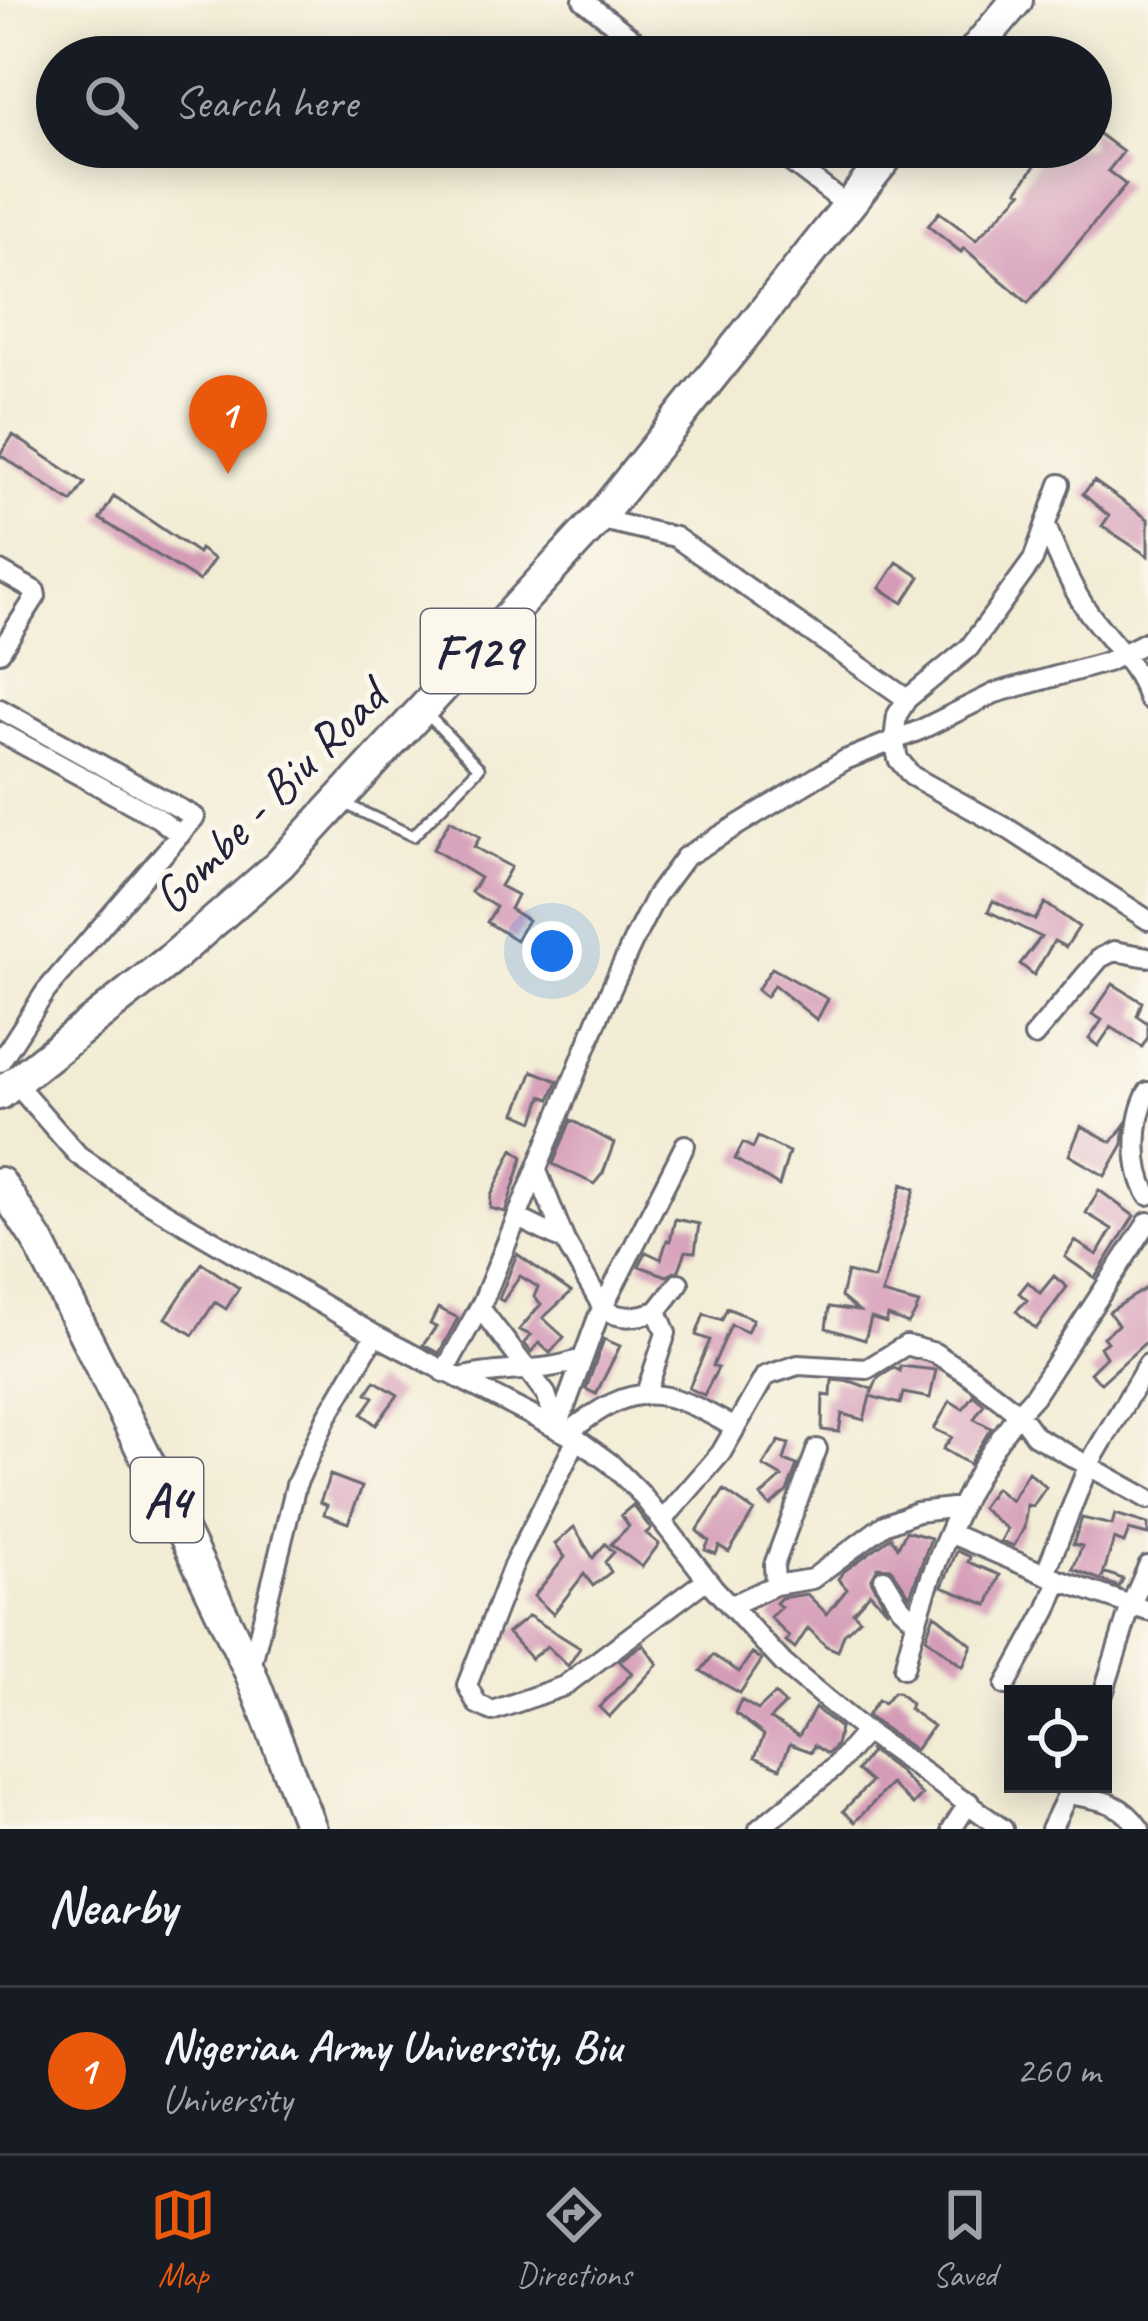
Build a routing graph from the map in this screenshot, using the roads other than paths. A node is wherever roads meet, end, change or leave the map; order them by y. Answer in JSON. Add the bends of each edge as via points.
{"nodes":[{"id":1,"x":584,"y":0,"type":"edge"},
{"id":2,"x":1017,"y":0,"type":"edge"},
{"id":3,"x":629,"y":36,"type":"edge"},
{"id":4,"x":987,"y":36,"type":"edge"},
{"id":5,"x":799,"y":168,"type":"edge"},
{"id":6,"x":878,"y":168,"type":"edge"},
{"id":7,"x":847,"y":205,"type":"junction"},
{"id":8,"x":1060,"y":484,"type":"dead end"},
{"id":9,"x":598,"y":519,"type":"junction"},
{"id":10,"x":1047,"y":528,"type":"junction"},
{"id":11,"x":0,"y":571,"type":"edge"},
{"id":12,"x":1148,"y":641,"type":"edge"},
{"id":13,"x":0,"y":652,"type":"edge"},
{"id":14,"x":1125,"y":653,"type":"junction"},
{"id":15,"x":907,"y":699,"type":"junction"},
{"id":16,"x":1148,"y":699,"type":"edge"},
{"id":17,"x":0,"y":709,"type":"edge"},
{"id":18,"x":424,"y":711,"type":"junction"},
{"id":19,"x":0,"y":732,"type":"edge"},
{"id":20,"x":894,"y":740,"type":"junction"},
{"id":21,"x":338,"y":801,"type":"junction"},
{"id":22,"x":180,"y":835,"type":"junction"},
{"id":23,"x":1148,"y":920,"type":"edge"},
{"id":24,"x":1147,"y":952,"type":"edge"},
{"id":25,"x":1034,"y":1036,"type":"dead end"},
{"id":26,"x":5,"y":1080,"type":"edge"},
{"id":27,"x":1148,"y":1092,"type":"edge"},
{"id":28,"x":685,"y":1145,"type":"dead end"},
{"id":29,"x":537,"y":1171,"type":"junction"},
{"id":30,"x":0,"y":1183,"type":"edge"},
{"id":31,"x":1148,"y":1195,"type":"edge"},
{"id":32,"x":518,"y":1218,"type":"junction"},
{"id":33,"x":1148,"y":1222,"type":"edge"},
{"id":34,"x":565,"y":1241,"type":"junction"},
{"id":35,"x":679,"y":1283,"type":"dead end"},
{"id":36,"x":480,"y":1307,"type":"junction"},
{"id":37,"x":603,"y":1307,"type":"junction"},
{"id":38,"x":657,"y":1311,"type":"junction"},
{"id":39,"x":374,"y":1335,"type":"junction"},
{"id":40,"x":581,"y":1359,"type":"junction"},
{"id":41,"x":1148,"y":1364,"type":"edge"},
{"id":42,"x":528,"y":1371,"type":"junction"},
{"id":43,"x":452,"y":1375,"type":"junction"},
{"id":44,"x":646,"y":1393,"type":"junction"},
{"id":45,"x":1140,"y":1394,"type":"edge"},
{"id":46,"x":1018,"y":1413,"type":"junction"},
{"id":47,"x":735,"y":1428,"type":"junction"},
{"id":48,"x":567,"y":1434,"type":"junction"},
{"id":49,"x":817,"y":1449,"type":"dead end"},
{"id":50,"x":1090,"y":1464,"type":"junction"},
{"id":51,"x":1148,"y":1499,"type":"edge"},
{"id":52,"x":961,"y":1507,"type":"junction"},
{"id":53,"x":662,"y":1521,"type":"junction"},
{"id":54,"x":949,"y":1533,"type":"junction"},
{"id":55,"x":1148,"y":1566,"type":"edge"},
{"id":56,"x":1052,"y":1577,"type":"junction"},
{"id":57,"x":707,"y":1579,"type":"junction"},
{"id":58,"x":884,"y":1579,"type":"dead end"},
{"id":59,"x":775,"y":1585,"type":"junction"},
{"id":60,"x":730,"y":1606,"type":"junction"},
{"id":61,"x":1139,"y":1608,"type":"edge"},
{"id":62,"x":915,"y":1620,"type":"junction"},
{"id":63,"x":904,"y":1668,"type":"dead end"},
{"id":64,"x":250,"y":1672,"type":"junction"},
{"id":65,"x":1006,"y":1685,"type":"dead end"},
{"id":66,"x":1107,"y":1685,"type":"edge"},
{"id":67,"x":866,"y":1731,"type":"junction"},
{"id":68,"x":1068,"y":1793,"type":"edge"},
{"id":69,"x":1083,"y":1793,"type":"edge"},
{"id":70,"x":969,"y":1802,"type":"junction"},
{"id":71,"x":311,"y":1829,"type":"edge"},
{"id":72,"x":759,"y":1829,"type":"edge"},
{"id":73,"x":952,"y":1829,"type":"edge"},
{"id":74,"x":1003,"y":1829,"type":"edge"},
{"id":75,"x":1051,"y":1829,"type":"edge"},
{"id":76,"x":1140,"y":1829,"type":"edge"}],
"edges":[{"from":1,"to":3,"type":"street"},
{"from":2,"to":4,"type":"main road"},
{"from":5,"to":7,"type":"street"},
{"from":6,"to":7,"type":"main road","name":"Gombe - Biu Road","number":"F129"},
{"from":7,"to":9,"type":"main road","name":"Gombe - Biu Road","number":"F129"},
{"from":8,"to":10,"type":"street"},
{"from":9,"to":15,"type":"street","via":[[675,537]]},
{"from":9,"to":18,"type":"main road","name":"Gombe - Biu Road","number":"F129"},
{"from":10,"to":14,"type":"street","via":[[1089,614]]},
{"from":10,"to":15,"type":"street","via":[[969,648]]},
{"from":11,"to":13,"type":"street","via":[[36,596]]},
{"from":12,"to":14,"type":"street"},
{"from":14,"to":16,"type":"street"},
{"from":14,"to":20,"type":"street","via":[[995,693]]},
{"from":15,"to":20,"type":"street"},
{"from":17,"to":22,"type":"street","via":[[195,817]]},
{"from":18,"to":21,"type":"main road","name":"Gombe - Biu Road","number":"F129"},
{"from":18,"to":21,"type":"lane","via":[[479,768],[413,836]]},
{"from":19,"to":22,"type":"street"},
{"from":20,"to":23,"type":"street","via":[[912,776]]},
{"from":20,"to":29,"type":"street","via":[[844,760],[685,857],[635,937]]},
{"from":21,"to":26,"type":"main road","name":"Gombe - Biu Road","number":"F129","via":[[171,959]]},
{"from":22,"to":26,"type":"street","via":[[46,992]]},
{"from":24,"to":25,"type":"street","via":[[1100,958]]},
{"from":26,"to":39,"type":"street","via":[[78,1154],[135,1195]]},
{"from":27,"to":31,"type":"street","via":[[1138,1146]]},
{"from":28,"to":37,"type":"street"},
{"from":29,"to":32,"type":"street"},
{"from":29,"to":34,"type":"street"},
{"from":30,"to":64,"type":"main road","number":"A4","via":[[81,1324]]},
{"from":32,"to":34,"type":"street"},
{"from":32,"to":36,"type":"street"},
{"from":33,"to":46,"type":"street"},
{"from":34,"to":37,"type":"street"},
{"from":35,"to":38,"type":"street"},
{"from":36,"to":42,"type":"street"},
{"from":36,"to":43,"type":"street"},
{"from":37,"to":38,"type":"street","via":[[627,1318]]},
{"from":37,"to":40,"type":"street"},
{"from":38,"to":44,"type":"street","via":[[666,1333]]},
{"from":39,"to":43,"type":"street"},
{"from":39,"to":64,"type":"street","via":[[296,1485]]},
{"from":40,"to":42,"type":"street"},
{"from":40,"to":48,"type":"street"},
{"from":41,"to":45,"type":"street"},
{"from":42,"to":43,"type":"street"},
{"from":42,"to":48,"type":"street"},
{"from":43,"to":48,"type":"street"},
{"from":44,"to":47,"type":"street","via":[[697,1406]]},
{"from":44,"to":48,"type":"street","via":[[609,1404]]},
{"from":45,"to":50,"type":"street"},
{"from":46,"to":47,"type":"street","via":[[935,1353],[906,1345],[867,1369],[798,1365],[765,1376]]},
{"from":46,"to":50,"type":"street","via":[[1035,1436]]},
{"from":46,"to":52,"type":"street"},
{"from":47,"to":53,"type":"street"},
{"from":48,"to":53,"type":"street","via":[[610,1463]]},
{"from":48,"to":57,"type":"street","via":[[467,1685],[477,1704],[492,1711],[564,1686]]},
{"from":49,"to":59,"type":"street","via":[[774,1565]]},
{"from":50,"to":51,"type":"street"},
{"from":50,"to":56,"type":"street"},
{"from":52,"to":54,"type":"street"},
{"from":52,"to":59,"type":"street","via":[[884,1525],[812,1580]]},
{"from":53,"to":57,"type":"street"},
{"from":54,"to":56,"type":"street"},
{"from":54,"to":62,"type":"street"},
{"from":55,"to":61,"type":"street"},
{"from":56,"to":61,"type":"street"},
{"from":56,"to":65,"type":"street","via":[[1047,1610]]},
{"from":57,"to":60,"type":"street"},
{"from":58,"to":62,"type":"street"},
{"from":59,"to":60,"type":"street"},
{"from":60,"to":67,"type":"street","via":[[784,1664]]},
{"from":61,"to":66,"type":"street"},
{"from":62,"to":63,"type":"street"},
{"from":64,"to":71,"type":"main road","number":"A4"},
{"from":67,"to":70,"type":"street"},
{"from":67,"to":72,"type":"street"},
{"from":68,"to":75,"type":"street"},
{"from":69,"to":76,"type":"street","via":[[1113,1802]]},
{"from":70,"to":73,"type":"street"},
{"from":70,"to":74,"type":"street"}]}
